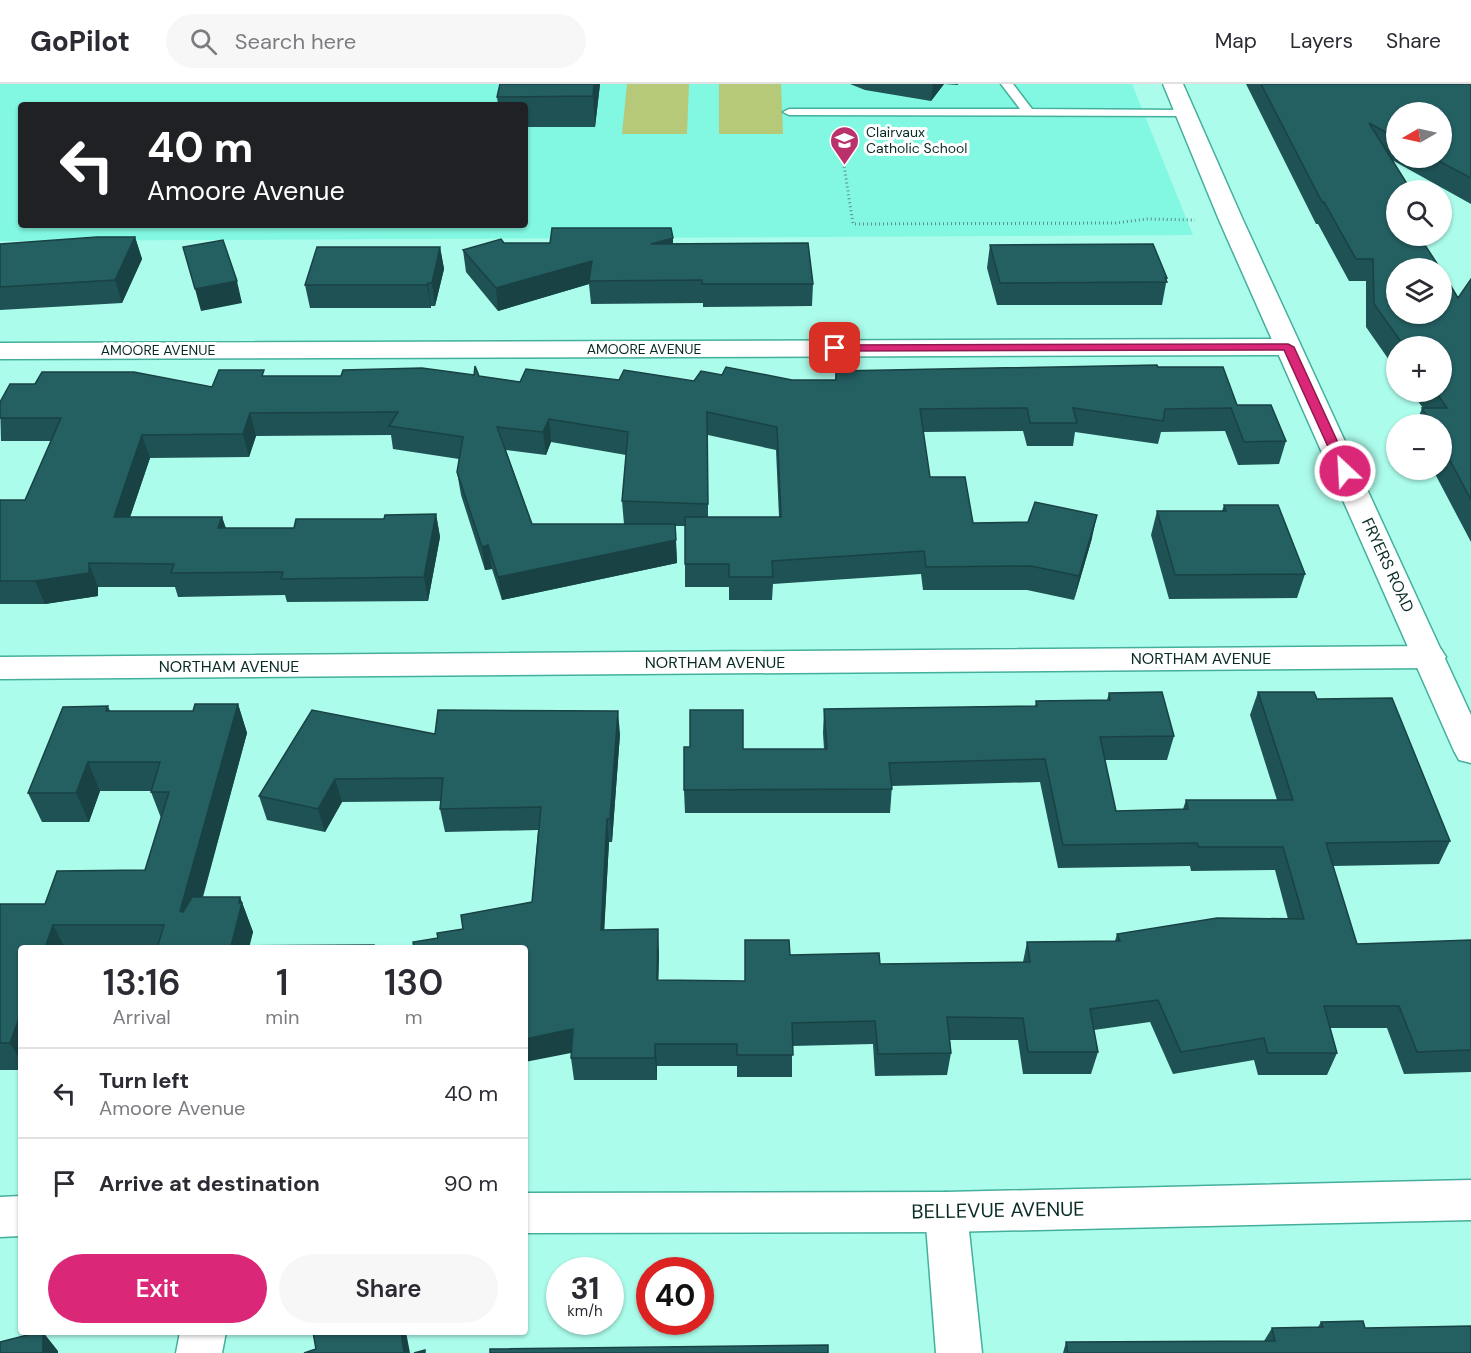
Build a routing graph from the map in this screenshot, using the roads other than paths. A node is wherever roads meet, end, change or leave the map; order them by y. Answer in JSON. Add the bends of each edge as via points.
{"nodes":[{"id":1,"x":1007,"y":84,"type":"edge"},
{"id":2,"x":1173,"y":84,"type":"edge"},
{"id":3,"x":789,"y":112,"type":"dead end"},
{"id":4,"x":1029,"y":113,"type":"junction"},
{"id":5,"x":1185,"y":113,"type":"junction"},
{"id":6,"x":1288,"y":347,"type":"junction"},
{"id":7,"x":0,"y":351,"type":"edge"},
{"id":8,"x":1430,"y":657,"type":"junction"},
{"id":9,"x":0,"y":668,"type":"edge"},
{"id":10,"x":1471,"y":751,"type":"edge"},
{"id":11,"x":1471,"y":1200,"type":"edge"},
{"id":12,"x":946,"y":1212,"type":"junction"},
{"id":13,"x":528,"y":1214,"type":"edge"},
{"id":14,"x":18,"y":1216,"type":"edge"},
{"id":15,"x":0,"y":1217,"type":"edge"},
{"id":16,"x":202,"y":1335,"type":"edge"},
{"id":17,"x":199,"y":1353,"type":"edge"},
{"id":18,"x":959,"y":1353,"type":"edge"}],
"edges":[{"from":1,"to":4,"type":"lane"},
{"from":2,"to":5,"type":"street","name":"FRYERS ROAD"},
{"from":3,"to":4,"type":"lane"},
{"from":4,"to":5,"type":"lane"},
{"from":5,"to":6,"type":"street","name":"FRYERS ROAD"},
{"from":6,"to":7,"type":"street","name":"AMOORE AVENUE"},
{"from":6,"to":8,"type":"street","name":"FRYERS ROAD"},
{"from":8,"to":9,"type":"street","name":"NORTHAM AVENUE"},
{"from":8,"to":10,"type":"street","name":"FRYERS ROAD"},
{"from":11,"to":12,"type":"street","name":"BELLEVUE AVENUE"},
{"from":12,"to":13,"type":"street","name":"BELLEVUE AVENUE"},
{"from":12,"to":18,"type":"street"},
{"from":14,"to":15,"type":"street"},
{"from":16,"to":17,"type":"street"}]}
